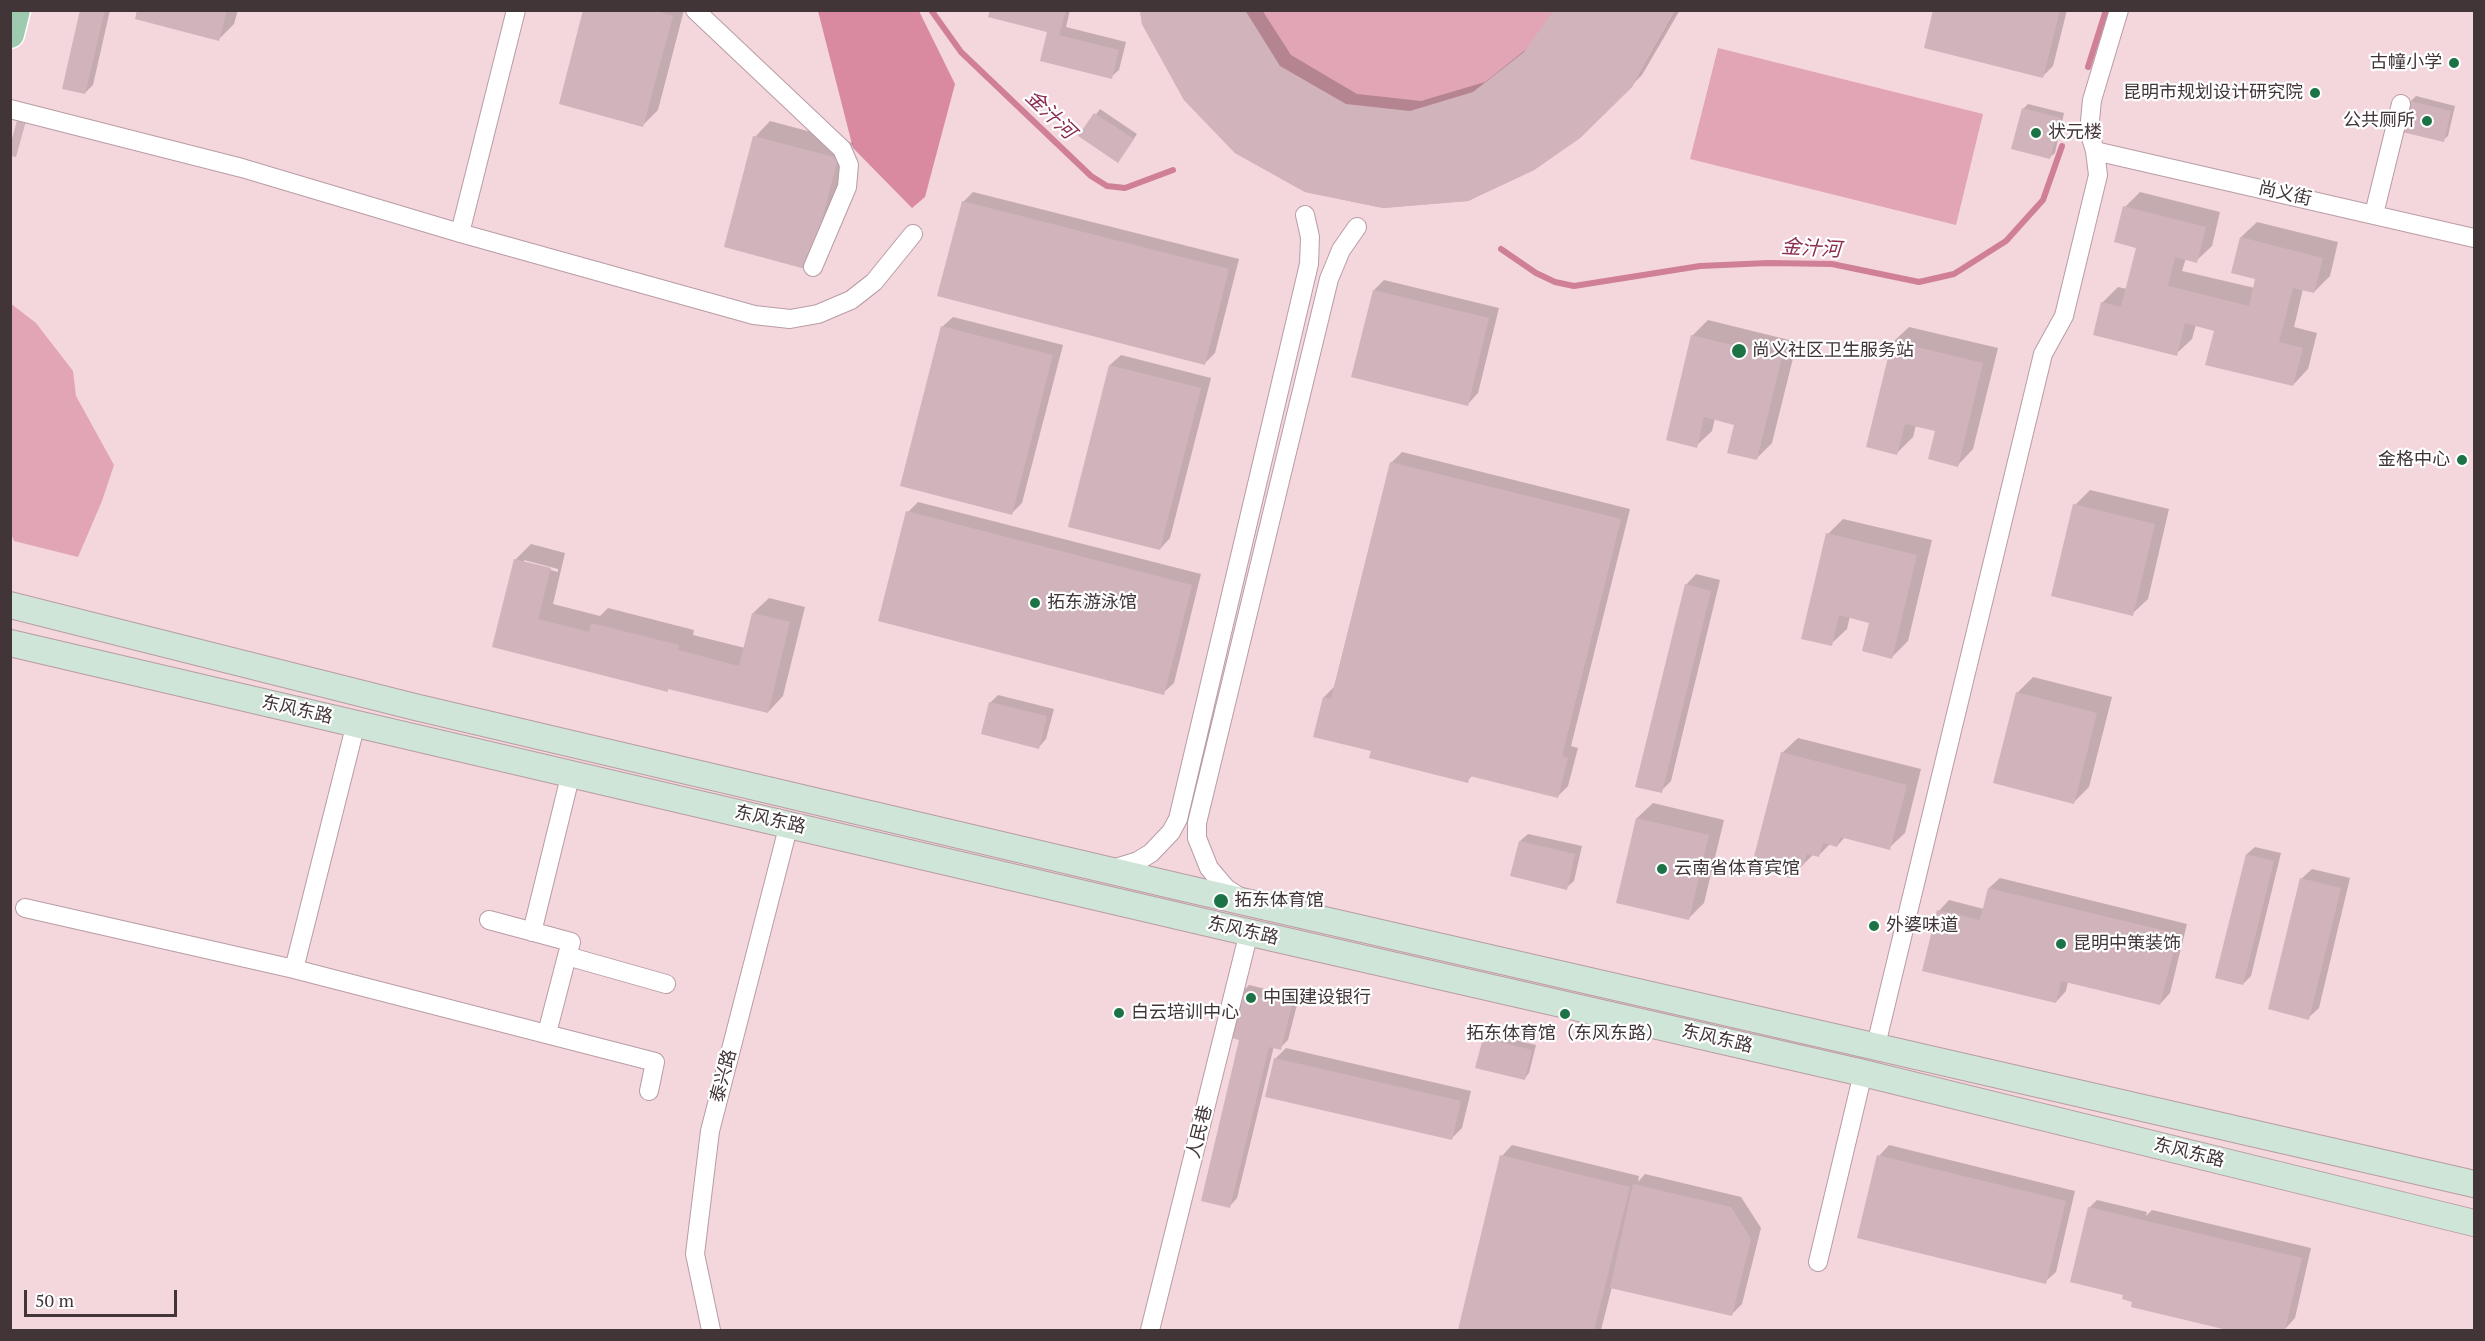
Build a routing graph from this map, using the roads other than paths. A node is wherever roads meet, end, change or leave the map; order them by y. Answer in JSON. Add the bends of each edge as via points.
{"nodes":[{"id":1,"x":16,"y":10,"type":"edge"},
{"id":2,"x":516,"y":10,"type":"edge"},
{"id":3,"x":695,"y":10,"type":"edge"},
{"id":4,"x":2119,"y":10,"type":"edge"},
{"id":5,"x":10,"y":34,"type":"edge"},
{"id":6,"x":2401,"y":104,"type":"dead end"},
{"id":7,"x":10,"y":109,"type":"edge"},
{"id":8,"x":2095,"y":151,"type":"junction"},
{"id":9,"x":1305,"y":214,"type":"dead end"},
{"id":10,"x":2374,"y":214,"type":"junction"},
{"id":11,"x":1357,"y":227,"type":"dead end"},
{"id":12,"x":460,"y":233,"type":"junction"},
{"id":13,"x":913,"y":234,"type":"dead end"},
{"id":14,"x":2475,"y":238,"type":"edge"},
{"id":15,"x":813,"y":267,"type":"dead end"},
{"id":16,"x":10,"y":605,"type":"edge"},
{"id":17,"x":10,"y":643,"type":"edge"},
{"id":18,"x":356,"y":723,"type":"junction"},
{"id":19,"x":571,"y":773,"type":"junction"},
{"id":20,"x":789,"y":824,"type":"junction"},
{"id":21,"x":1109,"y":870,"type":"junction"},
{"id":22,"x":1248,"y":902,"type":"junction"},
{"id":23,"x":25,"y":908,"type":"dead end"},
{"id":24,"x":1280,"y":910,"type":"junction"},
{"id":25,"x":489,"y":920,"type":"dead end"},
{"id":26,"x":532,"y":932,"type":"junction"},
{"id":27,"x":1260,"y":935,"type":"junction"},
{"id":28,"x":567,"y":956,"type":"junction"},
{"id":29,"x":294,"y":969,"type":"junction"},
{"id":30,"x":666,"y":984,"type":"dead end"},
{"id":31,"x":547,"y":1034,"type":"junction"},
{"id":32,"x":1876,"y":1045,"type":"junction"},
{"id":33,"x":1863,"y":1073,"type":"junction"},
{"id":34,"x":649,"y":1092,"type":"dead end"},
{"id":35,"x":2475,"y":1184,"type":"edge"},
{"id":36,"x":2475,"y":1223,"type":"edge"},
{"id":37,"x":1818,"y":1262,"type":"dead end"},
{"id":38,"x":711,"y":1330,"type":"edge"},
{"id":39,"x":1150,"y":1330,"type":"edge"}],
"edges":[{"from":1,"to":5,"type":"main road"},
{"from":2,"to":12,"type":"street"},
{"from":3,"to":15,"type":"street","via":[[843,149],[849,165],[847,187]]},
{"from":4,"to":8,"type":"street","via":[[2092,100],[2089,131]]},
{"from":6,"to":10,"type":"street"},
{"from":7,"to":12,"type":"street","via":[[242,168]]},
{"from":8,"to":10,"type":"street","name":"尚义街"},
{"from":8,"to":32,"type":"street","via":[[2098,175],[2064,316],[2043,354]]},
{"from":9,"to":21,"type":"street","via":[[1310,237],[1309,264],[1178,819],[1150,853]]},
{"from":10,"to":14,"type":"street","name":"尚义街"},
{"from":11,"to":22,"type":"street","via":[[1341,250],[1329,279],[1197,823],[1197,838],[1209,868],[1226,888]]},
{"from":12,"to":13,"type":"street","via":[[754,315],[790,319],[818,314],[852,300],[874,282]]},
{"from":16,"to":21,"type":"main road","name":"东风东路","via":[[415,707]]},
{"from":17,"to":18,"type":"main road","name":"东风东路"},
{"from":18,"to":19,"type":"main road","name":"东风东路"},
{"from":18,"to":29,"type":"street"},
{"from":19,"to":20,"type":"main road","name":"东风东路"},
{"from":19,"to":26,"type":"street"},
{"from":20,"to":27,"type":"main road","name":"东风东路"},
{"from":20,"to":38,"type":"street","name":"泰兴路","via":[[710,1131],[695,1254]]},
{"from":21,"to":22,"type":"main road","name":"东风东路"},
{"from":22,"to":24,"type":"main road","name":"东风东路"},
{"from":23,"to":29,"type":"street"},
{"from":24,"to":27,"type":"main road","via":[[1269,912]]},
{"from":24,"to":32,"type":"main road","name":"东风东路"},
{"from":25,"to":26,"type":"street"},
{"from":26,"to":28,"type":"street","via":[[571,942]]},
{"from":27,"to":33,"type":"main road","name":"东风东路"},
{"from":27,"to":39,"type":"street","name":"人民巷"},
{"from":28,"to":30,"type":"street"},
{"from":28,"to":31,"type":"street"},
{"from":29,"to":31,"type":"street"},
{"from":31,"to":34,"type":"street","via":[[656,1062]]},
{"from":32,"to":35,"type":"main road","name":"东风东路"},
{"from":33,"to":36,"type":"main road","name":"东风东路"},
{"from":33,"to":37,"type":"street"}]}
